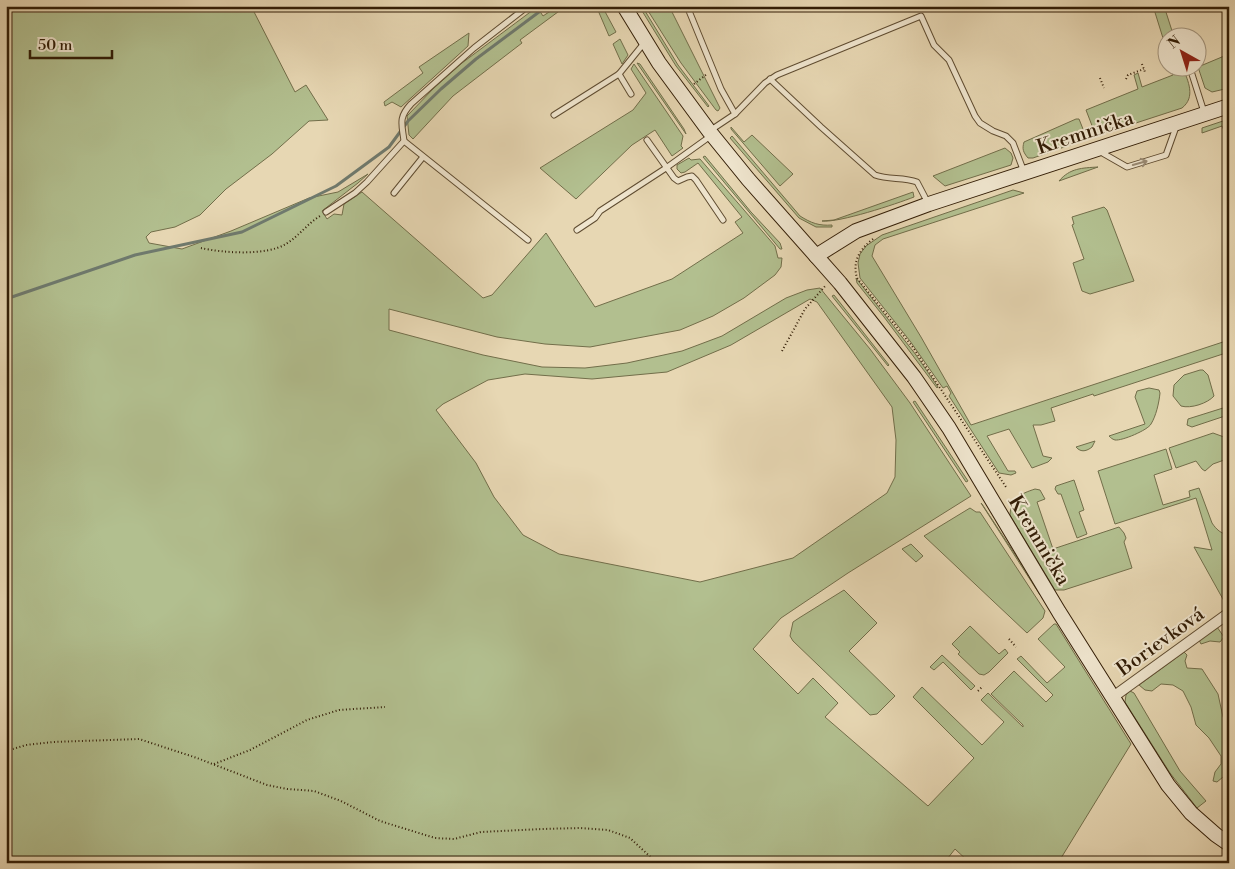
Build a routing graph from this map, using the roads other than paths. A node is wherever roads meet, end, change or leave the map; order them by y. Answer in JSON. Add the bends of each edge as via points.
{"nodes":[{"id":1,"x":528,"y":6,"type":"edge"},
{"id":2,"x":624,"y":6,"type":"edge"},
{"id":3,"x":687,"y":6,"type":"edge"},
{"id":4,"x":645,"y":42,"type":"junction"},
{"id":5,"x":619,"y":74,"type":"junction"},
{"id":6,"x":1193,"y":78,"type":"edge"},
{"id":7,"x":770,"y":79,"type":"junction"},
{"id":8,"x":632,"y":94,"type":"dead end"},
{"id":9,"x":1229,"y":106,"type":"edge"},
{"id":10,"x":736,"y":113,"type":"junction"},
{"id":11,"x":1205,"y":114,"type":"junction"},
{"id":12,"x":554,"y":115,"type":"dead end"},
{"id":13,"x":1178,"y":123,"type":"junction"},
{"id":14,"x":711,"y":133,"type":"junction"},
{"id":15,"x":647,"y":140,"type":"dead end"},
{"id":16,"x":404,"y":141,"type":"junction"},
{"id":17,"x":1096,"y":149,"type":"junction"},
{"id":18,"x":423,"y":157,"type":"junction"},
{"id":19,"x":666,"y":168,"type":"junction"},
{"id":20,"x":1024,"y":173,"type":"junction"},
{"id":21,"x":394,"y":193,"type":"dead end"},
{"id":22,"x":928,"y":204,"type":"junction"},
{"id":23,"x":326,"y":212,"type":"road end"},
{"id":24,"x":723,"y":220,"type":"dead end"},
{"id":25,"x":577,"y":230,"type":"dead end"},
{"id":26,"x":528,"y":240,"type":"dead end"},
{"id":27,"x":816,"y":256,"type":"junction"},
{"id":28,"x":1229,"y":613,"type":"edge"},
{"id":29,"x":1113,"y":697,"type":"junction"},
{"id":30,"x":1229,"y":844,"type":"edge"}],
"edges":[{"from":1,"to":16,"type":"lane","via":[[474,48],[403,112]]},
{"from":2,"to":4,"type":"main road","name":"Kremnička"},
{"from":3,"to":10,"type":"lane"},
{"from":4,"to":5,"type":"lane"},
{"from":4,"to":14,"type":"main road","name":"Kremnička"},
{"from":5,"to":8,"type":"lane"},
{"from":5,"to":12,"type":"lane"},
{"from":6,"to":11,"type":"lane"},
{"from":7,"to":10,"type":"lane"},
{"from":7,"to":20,"type":"lane","via":[[921,16],[934,46],[949,60],[975,116],[980,123],[1013,143]]},
{"from":7,"to":22,"type":"lane","via":[[875,175],[917,182]]},
{"from":9,"to":11,"type":"main road","name":"Kremnička"},
{"from":10,"to":14,"type":"lane"},
{"from":11,"to":13,"type":"main road","name":"Kremnička"},
{"from":13,"to":17,"type":"main road","name":"Kremnička"},
{"from":17,"to":13,"type":"lane","one_way":true,"via":[[1127,167],[1166,156]]},
{"from":14,"to":19,"type":"lane"},
{"from":14,"to":27,"type":"main road","name":"Kremnička"},
{"from":15,"to":19,"type":"lane"},
{"from":16,"to":18,"type":"lane"},
{"from":16,"to":23,"type":"lane","via":[[367,182]]},
{"from":17,"to":20,"type":"main road","name":"Kremnička"},
{"from":18,"to":21,"type":"lane"},
{"from":18,"to":26,"type":"lane"},
{"from":19,"to":24,"type":"lane","via":[[678,181],[692,176]]},
{"from":19,"to":25,"type":"lane"},
{"from":20,"to":22,"type":"main road","name":"Kremnička"},
{"from":22,"to":27,"type":"main road","name":"Kremnička","via":[[856,231]]},
{"from":27,"to":29,"type":"main road","name":"Kremnička","via":[[876,327],[949,428]]},
{"from":28,"to":29,"type":"street","name":"Borievková"},
{"from":29,"to":30,"type":"main road","name":"Kremnička","via":[[1180,801],[1203,825]]}]}
